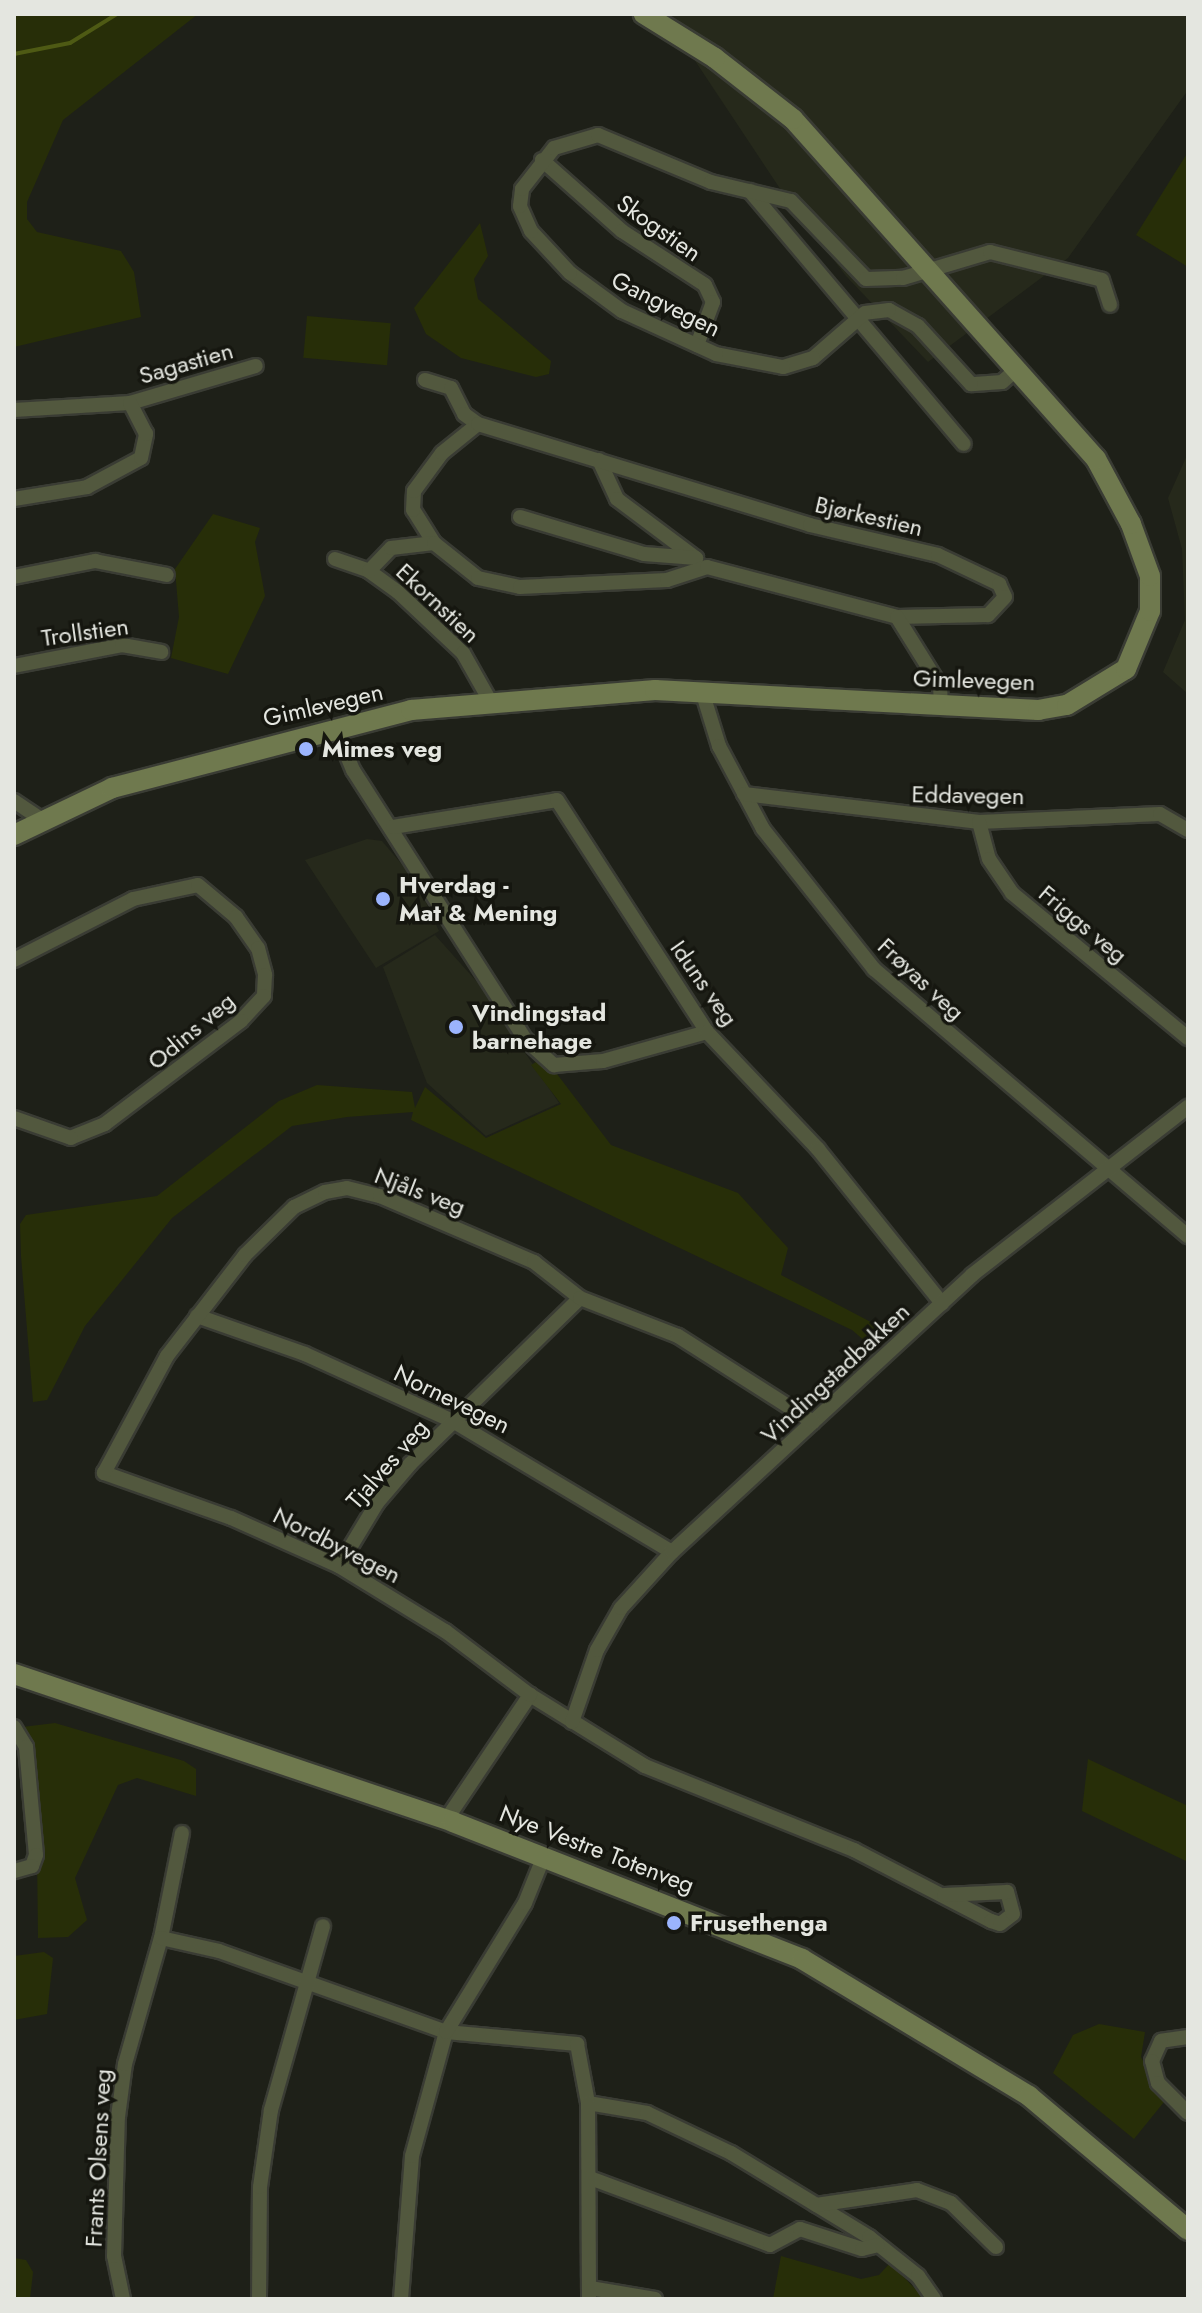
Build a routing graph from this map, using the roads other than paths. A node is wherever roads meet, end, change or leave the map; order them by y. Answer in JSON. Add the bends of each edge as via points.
{"nodes":[{"id":1,"x":644,"y":14,"type":"edge"},
{"id":2,"x":542,"y":160,"type":"junction"},
{"id":3,"x":750,"y":191,"type":"junction"},
{"id":4,"x":926,"y":268,"type":"junction"},
{"id":5,"x":1110,"y":305,"type":"dead end"},
{"id":6,"x":856,"y":320,"type":"junction"},
{"id":7,"x":697,"y":345,"type":"junction"},
{"id":8,"x":256,"y":366,"type":"dead end"},
{"id":9,"x":1017,"y":369,"type":"junction"},
{"id":10,"x":425,"y":380,"type":"dead end"},
{"id":11,"x":130,"y":403,"type":"junction"},
{"id":12,"x":14,"y":410,"type":"edge"},
{"id":13,"x":478,"y":424,"type":"junction"},
{"id":14,"x":964,"y":444,"type":"dead end"},
{"id":15,"x":599,"y":460,"type":"junction"},
{"id":16,"x":14,"y":499,"type":"edge"},
{"id":17,"x":520,"y":517,"type":"dead end"},
{"id":18,"x":434,"y":543,"type":"junction"},
{"id":19,"x":335,"y":559,"type":"dead end"},
{"id":20,"x":701,"y":562,"type":"junction"},
{"id":21,"x":369,"y":571,"type":"junction"},
{"id":22,"x":167,"y":575,"type":"dead end"},
{"id":23,"x":14,"y":577,"type":"edge"},
{"id":24,"x":897,"y":617,"type":"junction"},
{"id":25,"x":161,"y":652,"type":"dead end"},
{"id":26,"x":14,"y":666,"type":"edge"},
{"id":27,"x":702,"y":691,"type":"junction"},
{"id":28,"x":490,"y":701,"type":"junction"},
{"id":29,"x":941,"y":707,"type":"junction"},
{"id":30,"x":336,"y":729,"type":"junction"},
{"id":31,"x":744,"y":794,"type":"junction"},
{"id":32,"x":14,"y":801,"type":"edge"},
{"id":33,"x":41,"y":819,"type":"junction"},
{"id":34,"x":979,"y":822,"type":"junction"},
{"id":35,"x":393,"y":827,"type":"junction"},
{"id":36,"x":1188,"y":830,"type":"edge"},
{"id":37,"x":14,"y":835,"type":"edge"},
{"id":38,"x":14,"y":960,"type":"edge"},
{"id":39,"x":707,"y":1032,"type":"junction"},
{"id":40,"x":1188,"y":1038,"type":"edge"},
{"id":41,"x":1188,"y":1107,"type":"edge"},
{"id":42,"x":14,"y":1118,"type":"edge"},
{"id":43,"x":1113,"y":1170,"type":"junction"},
{"id":44,"x":1188,"y":1236,"type":"edge"},
{"id":45,"x":580,"y":1298,"type":"junction"},
{"id":46,"x":942,"y":1303,"type":"junction"},
{"id":47,"x":197,"y":1316,"type":"junction"},
{"id":48,"x":453,"y":1421,"type":"junction"},
{"id":49,"x":813,"y":1422,"type":"junction"},
{"id":50,"x":104,"y":1473,"type":"joint"},
{"id":51,"x":672,"y":1552,"type":"junction"},
{"id":52,"x":339,"y":1566,"type":"junction"},
{"id":53,"x":14,"y":1674,"type":"edge"},
{"id":54,"x":530,"y":1695,"type":"junction"},
{"id":55,"x":572,"y":1722,"type":"junction"},
{"id":56,"x":14,"y":1727,"type":"edge"},
{"id":57,"x":446,"y":1820,"type":"junction"},
{"id":58,"x":182,"y":1833,"type":"dead end"},
{"id":59,"x":544,"y":1856,"type":"junction"},
{"id":60,"x":14,"y":1871,"type":"edge"},
{"id":61,"x":944,"y":1895,"type":"dead end"},
{"id":62,"x":323,"y":1926,"type":"dead end"},
{"id":63,"x":161,"y":1938,"type":"junction"},
{"id":64,"x":309,"y":1983,"type":"junction"},
{"id":65,"x":446,"y":2032,"type":"junction"},
{"id":66,"x":1188,"y":2037,"type":"edge"},
{"id":67,"x":588,"y":2103,"type":"junction"},
{"id":68,"x":1188,"y":2113,"type":"edge"},
{"id":69,"x":590,"y":2178,"type":"junction"},
{"id":70,"x":816,"y":2205,"type":"junction"},
{"id":71,"x":1188,"y":2230,"type":"edge"},
{"id":72,"x":878,"y":2245,"type":"junction"},
{"id":73,"x":996,"y":2247,"type":"dead end"},
{"id":74,"x":590,"y":2294,"type":"edge"},
{"id":75,"x":123,"y":2299,"type":"edge"},
{"id":76,"x":259,"y":2299,"type":"edge"},
{"id":77,"x":401,"y":2299,"type":"edge"},
{"id":78,"x":655,"y":2299,"type":"edge"},
{"id":79,"x":934,"y":2299,"type":"edge"}],
"edges":[{"from":1,"to":4,"type":"street","name":"Gimlevegen","via":[[715,58],[793,119]]},
{"from":2,"to":3,"type":"street","name":"Gangvegen","via":[[568,139],[598,135],[681,172]]},
{"from":2,"to":7,"type":"street","name":"Skogstien","via":[[622,231],[705,285],[713,302]]},
{"from":2,"to":7,"type":"street","name":"Gangvegen","via":[[522,189],[520,206],[531,231],[596,295]]},
{"from":3,"to":4,"type":"street","name":"Gangvegen","via":[[791,201],[866,279],[903,278]]},
{"from":3,"to":6,"type":"street"},
{"from":4,"to":5,"type":"street","via":[[970,254],[1008,254],[1102,280],[1109,286]]},
{"from":4,"to":9,"type":"street","name":"Gimlevegen"},
{"from":6,"to":7,"type":"street","name":"Gangvegen","via":[[813,358],[783,367]]},
{"from":6,"to":9,"type":"street","via":[[877,310],[906,316],[971,384],[1002,382]]},
{"from":6,"to":14,"type":"street"},
{"from":8,"to":11,"type":"street","name":"Sagastien"},
{"from":9,"to":29,"type":"street","name":"Gimlevegen","via":[[1096,459],[1115,490],[1142,550],[1150,611],[1126,669],[1067,705],[1002,711]]},
{"from":10,"to":13,"type":"street","via":[[451,388],[464,414]]},
{"from":11,"to":12,"type":"street","name":"Sagastien"},
{"from":11,"to":16,"type":"street","name":"Sagastien","via":[[146,434],[141,458],[93,485]]},
{"from":13,"to":15,"type":"street","name":"Bjørkestien"},
{"from":13,"to":18,"type":"street","via":[[442,453],[414,491],[413,510]]},
{"from":15,"to":20,"type":"street","name":"Bjørkestien","via":[[617,499]]},
{"from":15,"to":24,"type":"street","name":"Bjørkestien","via":[[823,529],[938,555],[999,584],[1005,597],[988,615]]},
{"from":17,"to":20,"type":"street","name":"Bjørkestien","via":[[644,554]]},
{"from":18,"to":20,"type":"street","via":[[478,578],[510,586],[667,580]]},
{"from":18,"to":21,"type":"street","via":[[391,548]]},
{"from":19,"to":21,"type":"street","name":"Ekornstien"},
{"from":20,"to":24,"type":"street","name":"Bjørkestien"},
{"from":21,"to":28,"type":"street","name":"Ekornstien","via":[[463,653]]},
{"from":22,"to":23,"type":"street","via":[[95,561]]},
{"from":24,"to":29,"type":"street","via":[[940,686]]},
{"from":25,"to":26,"type":"street","name":"Trollstien","via":[[122,645]]},
{"from":27,"to":28,"type":"street","name":"Gimlevegen"},
{"from":27,"to":29,"type":"street","name":"Gimlevegen"},
{"from":27,"to":31,"type":"street","name":"Frøyas veg","via":[[713,733]]},
{"from":28,"to":30,"type":"street","name":"Gimlevegen"},
{"from":30,"to":33,"type":"street","name":"Gimlevegen","via":[[112,788]]},
{"from":30,"to":35,"type":"street","via":[[353,770]]},
{"from":31,"to":34,"type":"street","name":"Eddavegen"},
{"from":31,"to":43,"type":"street","name":"Frøyas veg","via":[[814,898],[874,969]]},
{"from":32,"to":33,"type":"street"},
{"from":33,"to":37,"type":"street","name":"Gimlevegen"},
{"from":34,"to":36,"type":"street","name":"Eddavegen","via":[[1133,812],[1160,814]]},
{"from":34,"to":40,"type":"street","name":"Friggs veg","via":[[989,859],[1012,893]]},
{"from":35,"to":39,"type":"street","name":"Iduns veg","via":[[557,800]]},
{"from":35,"to":39,"type":"street","via":[[526,1040],[554,1065],[603,1061]]},
{"from":38,"to":42,"type":"street","name":"Odins veg","via":[[133,899],[198,885],[236,917],[258,948],[265,975],[264,996],[241,1021],[105,1124],[71,1138]]},
{"from":39,"to":46,"type":"street","name":"Iduns veg","via":[[818,1149]]},
{"from":41,"to":43,"type":"street","name":"Vindingstadbakken"},
{"from":43,"to":44,"type":"street","name":"Frøyas veg"},
{"from":43,"to":46,"type":"street","name":"Vindingstadbakken"},
{"from":45,"to":47,"type":"street","name":"Njåls veg","via":[[534,1262],[347,1188],[294,1207]]},
{"from":45,"to":48,"type":"street","name":"Tjalves veg"},
{"from":45,"to":49,"type":"street","name":"Njåls veg","via":[[678,1336]]},
{"from":46,"to":49,"type":"street","name":"Vindingstadbakken"},
{"from":47,"to":48,"type":"street","name":"Nornevegen","via":[[305,1354]]},
{"from":47,"to":50,"type":"street","name":"Njåls veg","via":[[167,1356]]},
{"from":48,"to":51,"type":"street","name":"Nornevegen"},
{"from":48,"to":52,"type":"street","name":"Tjalves veg","via":[[377,1503]]},
{"from":49,"to":51,"type":"street","name":"Vindingstadbakken"},
{"from":50,"to":52,"type":"street","name":"Nordbyvegen","via":[[231,1518]]},
{"from":51,"to":55,"type":"street","name":"Vindingstadbakken","via":[[621,1608],[597,1650]]},
{"from":52,"to":54,"type":"street","name":"Nordbyvegen","via":[[445,1631]]},
{"from":53,"to":57,"type":"street","name":"Nye Vestre Totenveg"},
{"from":54,"to":55,"type":"street","name":"Nordbyvegen"},
{"from":54,"to":57,"type":"street"},
{"from":55,"to":61,"type":"street","name":"Nordbyvegen","via":[[645,1766],[778,1817]]},
{"from":56,"to":60,"type":"street","via":[[26,1747],[36,1855],[32,1866]]},
{"from":57,"to":59,"type":"street","name":"Nye Vestre Totenveg"},
{"from":58,"to":63,"type":"street","name":"Frants Olsens veg"},
{"from":59,"to":65,"type":"street","via":[[525,1903]]},
{"from":59,"to":71,"type":"street","name":"Nye Vestre Totenveg","via":[[703,1916],[873,1996],[1029,2096]]},
{"from":62,"to":64,"type":"street"},
{"from":63,"to":64,"type":"street"},
{"from":63,"to":75,"type":"street","name":"Frants Olsens veg","via":[[125,2064],[118,2117],[114,2256]]},
{"from":64,"to":65,"type":"street"},
{"from":64,"to":76,"type":"street","via":[[271,2110],[260,2187]]},
{"from":65,"to":67,"type":"street","via":[[577,2044]]},
{"from":65,"to":77,"type":"street","via":[[412,2156]]},
{"from":66,"to":68,"type":"street","via":[[1161,2041],[1152,2061],[1158,2083]]},
{"from":67,"to":69,"type":"street"},
{"from":67,"to":70,"type":"street","via":[[669,2121]]},
{"from":69,"to":72,"type":"street","via":[[770,2245],[800,2229],[862,2249]]},
{"from":69,"to":74,"type":"street"},
{"from":70,"to":72,"type":"street"},
{"from":70,"to":73,"type":"street","via":[[917,2190],[951,2203]]},
{"from":72,"to":79,"type":"street","via":[[918,2276]]},
{"from":74,"to":78,"type":"street"}]}
